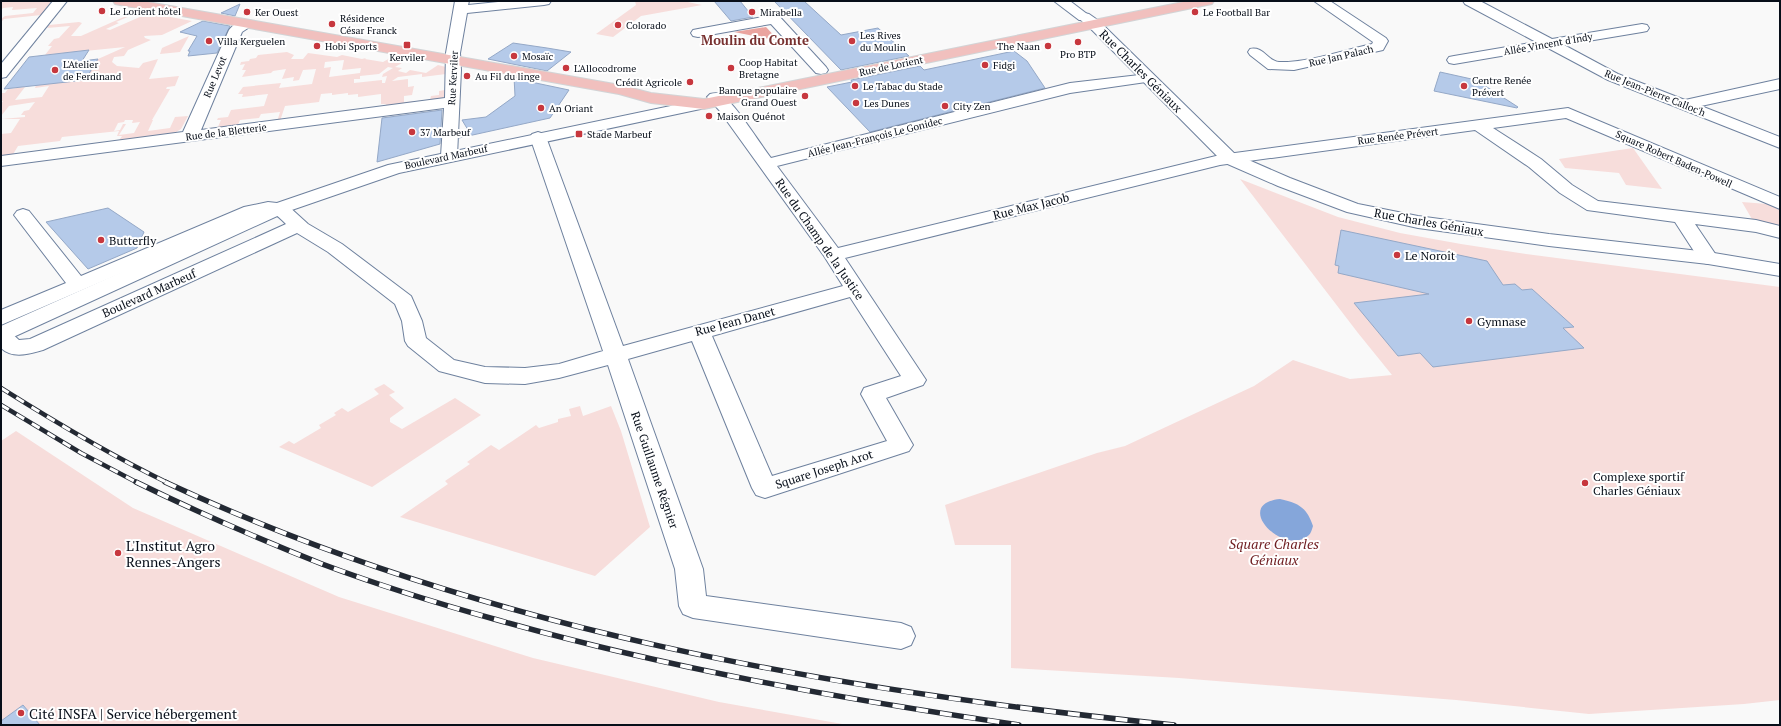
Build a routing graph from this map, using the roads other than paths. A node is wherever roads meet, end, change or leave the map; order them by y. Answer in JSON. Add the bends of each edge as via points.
{"nodes":[{"id":1,"x":60,"y":1,"type":"edge"},
{"id":2,"x":120,"y":1,"type":"edge"},
{"id":3,"x":544,"y":1,"type":"edge"},
{"id":4,"x":1061,"y":1,"type":"edge"},
{"id":5,"x":1158,"y":1,"type":"edge"},
{"id":6,"x":1207,"y":1,"type":"edge"},
{"id":7,"x":1322,"y":1,"type":"edge"},
{"id":8,"x":1470,"y":1,"type":"edge"},
{"id":9,"x":461,"y":6,"type":"edge"},
{"id":10,"x":1089,"y":20,"type":"junction"},
{"id":11,"x":247,"y":24,"type":"junction"},
{"id":12,"x":1642,"y":28,"type":"dead end"},
{"id":13,"x":698,"y":33,"type":"dead end"},
{"id":14,"x":1552,"y":44,"type":"junction"},
{"id":15,"x":1255,"y":52,"type":"dead end"},
{"id":16,"x":1454,"y":60,"type":"dead end"},
{"id":17,"x":454,"y":61,"type":"junction"},
{"id":18,"x":821,"y":70,"type":"junction"},
{"id":19,"x":1,"y":74,"type":"edge"},
{"id":20,"x":1148,"y":78,"type":"junction"},
{"id":21,"x":1780,"y":84,"type":"edge"},
{"id":22,"x":620,"y":90,"type":"junction"},
{"id":23,"x":713,"y":101,"type":"junction"},
{"id":24,"x":452,"y":102,"type":"junction"},
{"id":25,"x":687,"y":103,"type":"junction"},
{"id":26,"x":1684,"y":105,"type":"junction"},
{"id":27,"x":1568,"y":112,"type":"joint"},
{"id":28,"x":616,"y":122,"type":"junction"},
{"id":29,"x":1479,"y":126,"type":"junction"},
{"id":30,"x":190,"y":136,"type":"junction"},
{"id":31,"x":538,"y":137,"type":"junction"},
{"id":32,"x":1780,"y":143,"type":"edge"},
{"id":33,"x":449,"y":156,"type":"junction"},
{"id":34,"x":1229,"y":158,"type":"junction"},
{"id":35,"x":1,"y":161,"type":"edge"},
{"id":36,"x":766,"y":164,"type":"junction"},
{"id":37,"x":1780,"y":204,"type":"edge"},
{"id":38,"x":280,"y":208,"type":"junction"},
{"id":39,"x":23,"y":214,"type":"dead end"},
{"id":40,"x":1681,"y":216,"type":"junction"},
{"id":41,"x":298,"y":226,"type":"junction"},
{"id":42,"x":1780,"y":232,"type":"edge"},
{"id":43,"x":833,"y":255,"type":"junction"},
{"id":44,"x":1708,"y":258,"type":"junction"},
{"id":45,"x":1780,"y":270,"type":"edge"},
{"id":46,"x":77,"y":284,"type":"junction"},
{"id":47,"x":855,"y":289,"type":"junction"},
{"id":48,"x":1,"y":318,"type":"edge"},
{"id":49,"x":699,"y":331,"type":"junction"},
{"id":50,"x":5,"y":339,"type":"edge"},
{"id":51,"x":615,"y":354,"type":"junction"},
{"id":52,"x":915,"y":380,"type":"joint"},
{"id":53,"x":901,"y":636,"type":"dead end"}],
"edges":[{"from":1,"to":19,"type":"street"},
{"from":2,"to":11,"type":"main road"},
{"from":3,"to":9,"type":"street"},
{"from":4,"to":10,"type":"street","name":"Rue Charles Géniaux"},
{"from":5,"to":10,"type":"main road","name":"Rue de Lorient"},
{"from":6,"to":10,"type":"main road","name":"Rue de Lorient"},
{"from":7,"to":15,"type":"street","name":"Rue Jan Palach","via":[[1381,41],[1378,47],[1294,66],[1273,66]]},
{"from":8,"to":14,"type":"street","name":"Rue Jean-Pierre Calloc'h"},
{"from":9,"to":17,"type":"street","name":"Rue Kerviler","via":[[453,53]]},
{"from":10,"to":18,"type":"main road","name":"Rue de Lorient"},
{"from":10,"to":20,"type":"street","name":"Rue Charles Géniaux"},
{"from":10,"to":23,"type":"main road","name":"Rue de Lorient"},
{"from":11,"to":17,"type":"main road"},
{"from":11,"to":30,"type":"street","name":"Rue Levot","via":[[236,30]]},
{"from":12,"to":14,"type":"street","name":"Allée Vincent d'Indy"},
{"from":13,"to":18,"type":"street","via":[[774,19]]},
{"from":14,"to":16,"type":"street","name":"Allée Vincent d'Indy"},
{"from":14,"to":26,"type":"street","name":"Rue Jean-Pierre Calloc'h","via":[[1613,77]]},
{"from":17,"to":22,"type":"main road"},
{"from":17,"to":24,"type":"street","name":"Rue Kerviler"},
{"from":18,"to":22,"type":"main road","name":"Rue de Lorient","via":[[724,88],[686,92]]},
{"from":18,"to":23,"type":"main road","name":"Rue de Lorient"},
{"from":20,"to":34,"type":"street","name":"Rue Charles Géniaux"},
{"from":20,"to":36,"type":"street","name":"Allée Jean-François Le Gonidec","via":[[1070,88]]},
{"from":21,"to":26,"type":"street"},
{"from":22,"to":25,"type":"main road","name":"Rue de Lorient"},
{"from":23,"to":25,"type":"main road","name":"Rue de Lorient"},
{"from":23,"to":28,"type":"street","name":"Boulevard Marbeuf"},
{"from":23,"to":36,"type":"street","name":"Rue du Champ de la Justice"},
{"from":24,"to":30,"type":"street","name":"Rue de la Bletterie"},
{"from":24,"to":33,"type":"street","name":"Rue Kerviler"},
{"from":25,"to":28,"type":"street","name":"Boulevard Marbeuf"},
{"from":26,"to":32,"type":"street","name":"Rue Jean-Pierre Calloc'h"},
{"from":27,"to":29,"type":"street","name":"Rue Renée Prévert"},
{"from":27,"to":37,"type":"street","name":"Square Robert Baden-Powell"},
{"from":28,"to":31,"type":"street","name":"Boulevard Marbeuf"},
{"from":29,"to":34,"type":"street","name":"Rue Renée Prévert"},
{"from":29,"to":40,"type":"street","via":[[1593,206]]},
{"from":30,"to":35,"type":"street","name":"Rue de la Bletterie"},
{"from":31,"to":33,"type":"street","name":"Boulevard Marbeuf"},
{"from":31,"to":51,"type":"street","name":"Rue Guillaume Régnier"},
{"from":33,"to":38,"type":"street","name":"Boulevard Marbeuf","via":[[394,169]]},
{"from":34,"to":43,"type":"street","name":"Rue Max Jacob"},
{"from":34,"to":44,"type":"street","name":"Rue Charles Géniaux","via":[[1353,208],[1418,222],[1560,242]]},
{"from":36,"to":43,"type":"street","name":"Rue du Champ de la Justice"},
{"from":38,"to":41,"type":"street","name":"Rue Jean Danet"},
{"from":38,"to":46,"type":"street","name":"Boulevard Marbeuf","via":[[268,207],[250,211]]},
{"from":38,"to":50,"type":"street","name":"Boulevard Marbeuf"},
{"from":39,"to":46,"type":"street"},
{"from":40,"to":42,"type":"street","via":[[1756,226]]},
{"from":40,"to":44,"type":"street"},
{"from":41,"to":50,"type":"street","name":"Boulevard Marbeuf","via":[[35,345],[25,347]]},
{"from":41,"to":51,"type":"street","name":"Rue Jean Danet","via":[[336,248],[404,301],[416,341],[447,366],[485,375],[525,376],[559,371]]},
{"from":43,"to":47,"type":"street","name":"Rue du Champ de la Justice"},
{"from":44,"to":45,"type":"street","name":"Rue Charles Géniaux"},
{"from":46,"to":48,"type":"street","name":"Boulevard Marbeuf"},
{"from":47,"to":49,"type":"street","name":"Rue Jean Danet"},
{"from":47,"to":52,"type":"street","name":"Rue du Champ de la Justice"},
{"from":49,"to":51,"type":"street","name":"Rue Jean Danet"},
{"from":49,"to":52,"type":"street","name":"Square Joseph Arot","via":[[765,488],[901,445],[872,394]]},
{"from":51,"to":53,"type":"street","name":"Rue Guillaume Régnier","via":[[689,569],[693,606]]}]}
